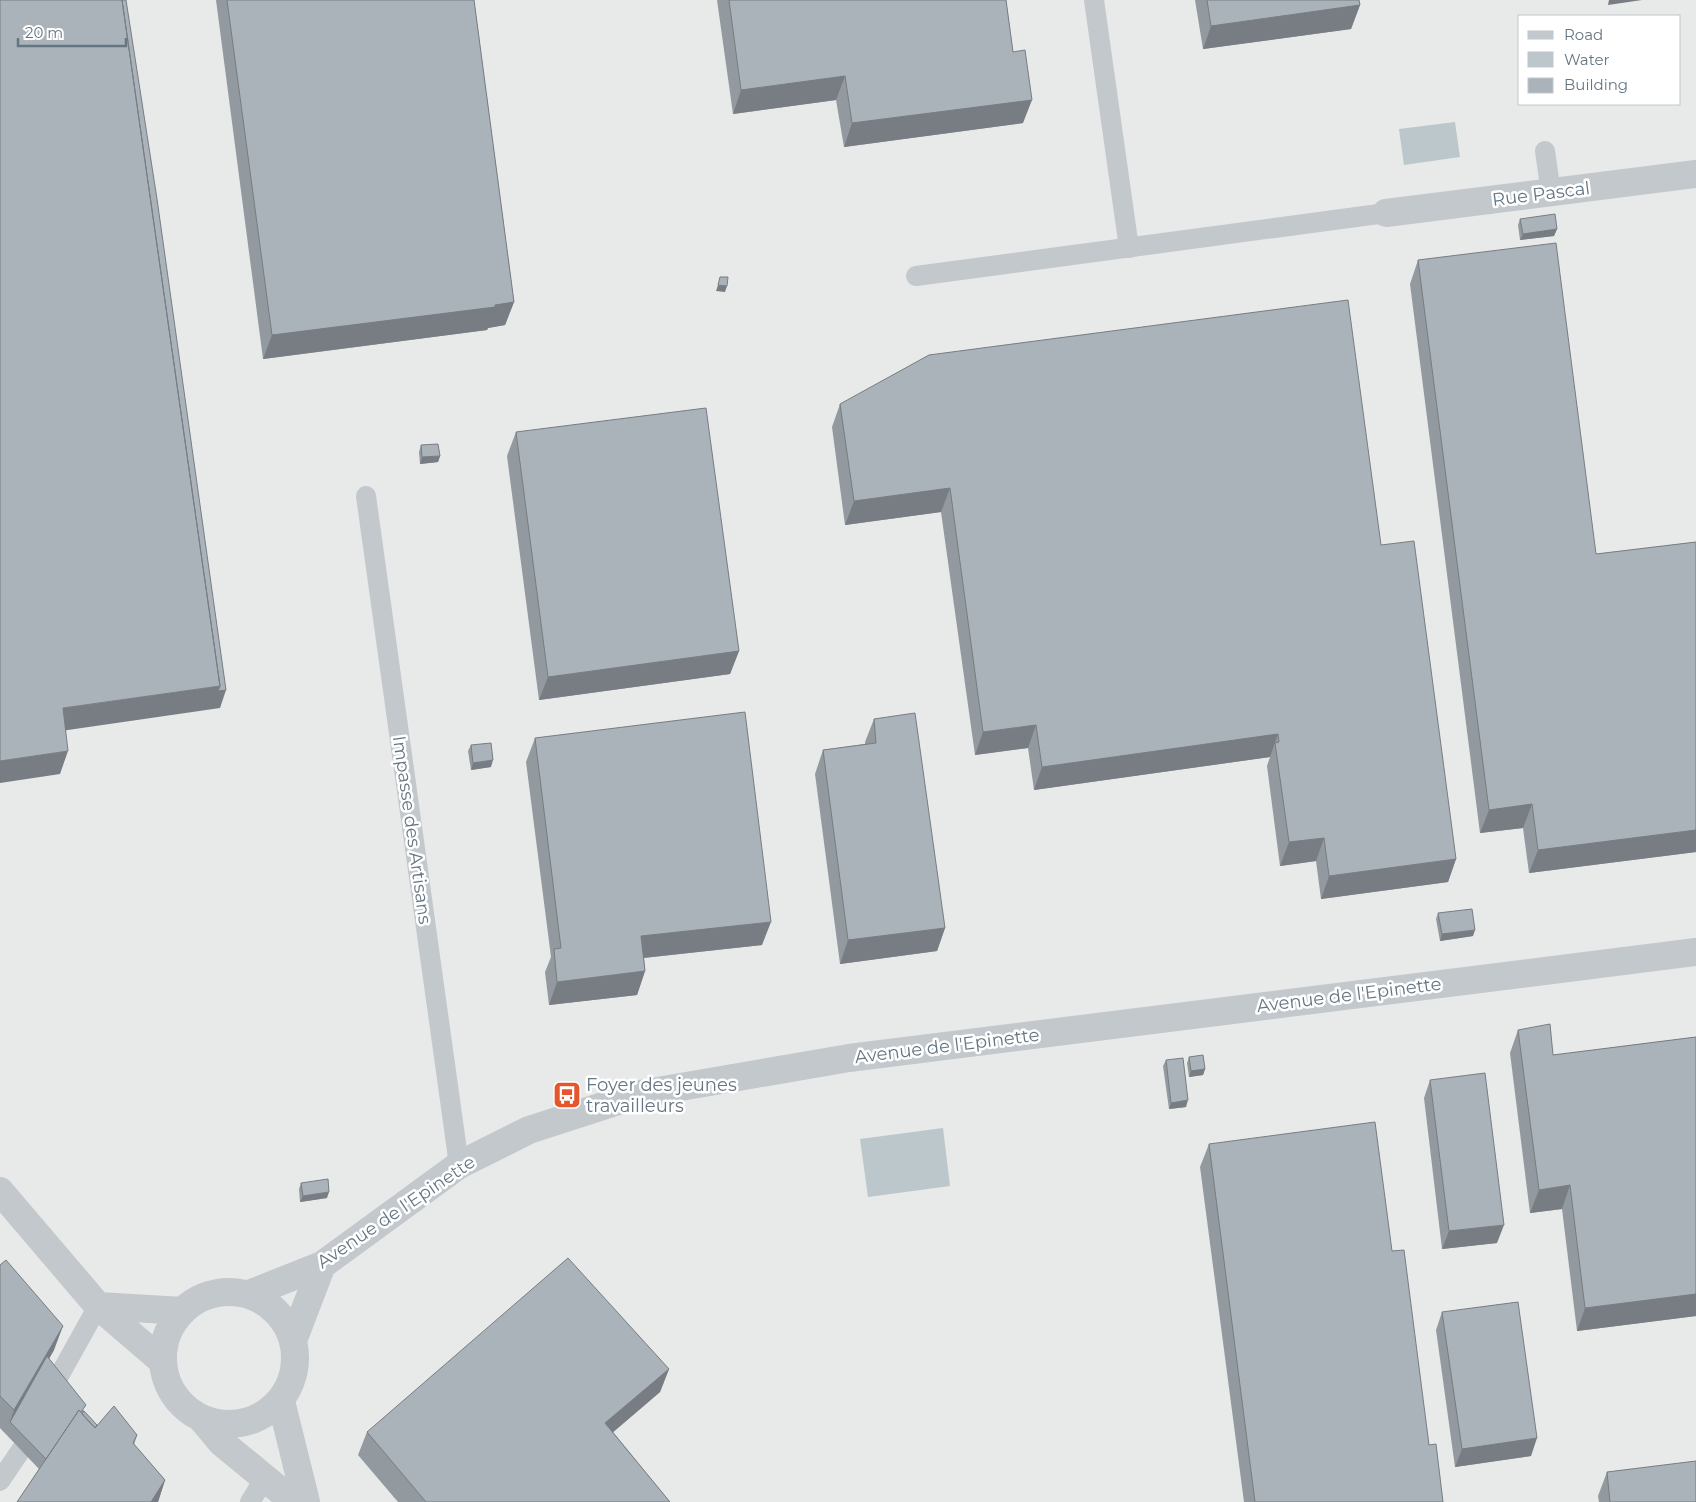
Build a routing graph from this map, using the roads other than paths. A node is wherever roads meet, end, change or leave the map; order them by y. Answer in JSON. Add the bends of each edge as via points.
{"nodes":[{"id":1,"x":1094,"y":0,"type":"edge"},
{"id":2,"x":1544,"y":151,"type":"dead end"},
{"id":3,"x":1696,"y":174,"type":"edge"},
{"id":4,"x":1550,"y":193,"type":"junction"},
{"id":5,"x":1386,"y":213,"type":"joint"},
{"id":6,"x":1129,"y":248,"type":"junction"},
{"id":7,"x":916,"y":276,"type":"dead end"},
{"id":8,"x":366,"y":496,"type":"dead end"},
{"id":9,"x":1696,"y":952,"type":"edge"},
{"id":10,"x":459,"y":1165,"type":"junction"},
{"id":11,"x":0,"y":1191,"type":"edge"},
{"id":12,"x":322,"y":1265,"type":"junction"},
{"id":13,"x":249,"y":1294,"type":"junction"},
{"id":14,"x":98,"y":1306,"type":"junction"},
{"id":15,"x":183,"y":1311,"type":"junction"},
{"id":16,"x":294,"y":1338,"type":"junction"},
{"id":17,"x":162,"y":1361,"type":"junction"},
{"id":18,"x":54,"y":1384,"type":"edge"},
{"id":19,"x":281,"y":1401,"type":"junction"},
{"id":20,"x":202,"y":1419,"type":"junction"},
{"id":21,"x":20,"y":1450,"type":"edge"},
{"id":22,"x":265,"y":1478,"type":"junction"},
{"id":23,"x":0,"y":1481,"type":"edge"},
{"id":24,"x":250,"y":1502,"type":"edge"},
{"id":25,"x":294,"y":1502,"type":"edge"},
{"id":26,"x":306,"y":1502,"type":"edge"}],
"edges":[{"from":1,"to":6,"type":"lane"},
{"from":2,"to":4,"type":"lane"},
{"from":3,"to":4,"type":"street","name":"Rue Pascal"},
{"from":4,"to":5,"type":"street","name":"Rue Pascal"},
{"from":5,"to":6,"type":"lane"},
{"from":6,"to":7,"type":"lane"},
{"from":8,"to":10,"type":"lane","name":"Impasse des Artisans"},
{"from":9,"to":10,"type":"street","name":"Avenue de l'Epinette","via":[[840,1060],[640,1094],[529,1130]]},
{"from":10,"to":12,"type":"street","name":"Avenue de l'Epinette"},
{"from":11,"to":14,"type":"street"},
{"from":12,"to":13,"type":"street","name":"Avenue de l'Epinette"},
{"from":12,"to":16,"type":"street"},
{"from":13,"to":15,"type":"street","via":[[228,1291],[207,1295]]},
{"from":13,"to":16,"type":"street","via":[[268,1303],[284,1319]]},
{"from":14,"to":15,"type":"street"},
{"from":14,"to":17,"type":"street"},
{"from":14,"to":18,"type":"lane"},
{"from":15,"to":17,"type":"street","via":[[165,1340]]},
{"from":16,"to":19,"type":"street","via":[[296,1360],[292,1382]]},
{"from":17,"to":20,"type":"street","via":[[174,1396],[186,1410]]},
{"from":19,"to":20,"type":"street","via":[[265,1415],[245,1423],[223,1424]]},
{"from":19,"to":26,"type":"street"},
{"from":20,"to":22,"type":"street","via":[[222,1442]]},
{"from":21,"to":23,"type":"lane"},
{"from":22,"to":24,"type":"lane"},
{"from":22,"to":25,"type":"street"}]}
